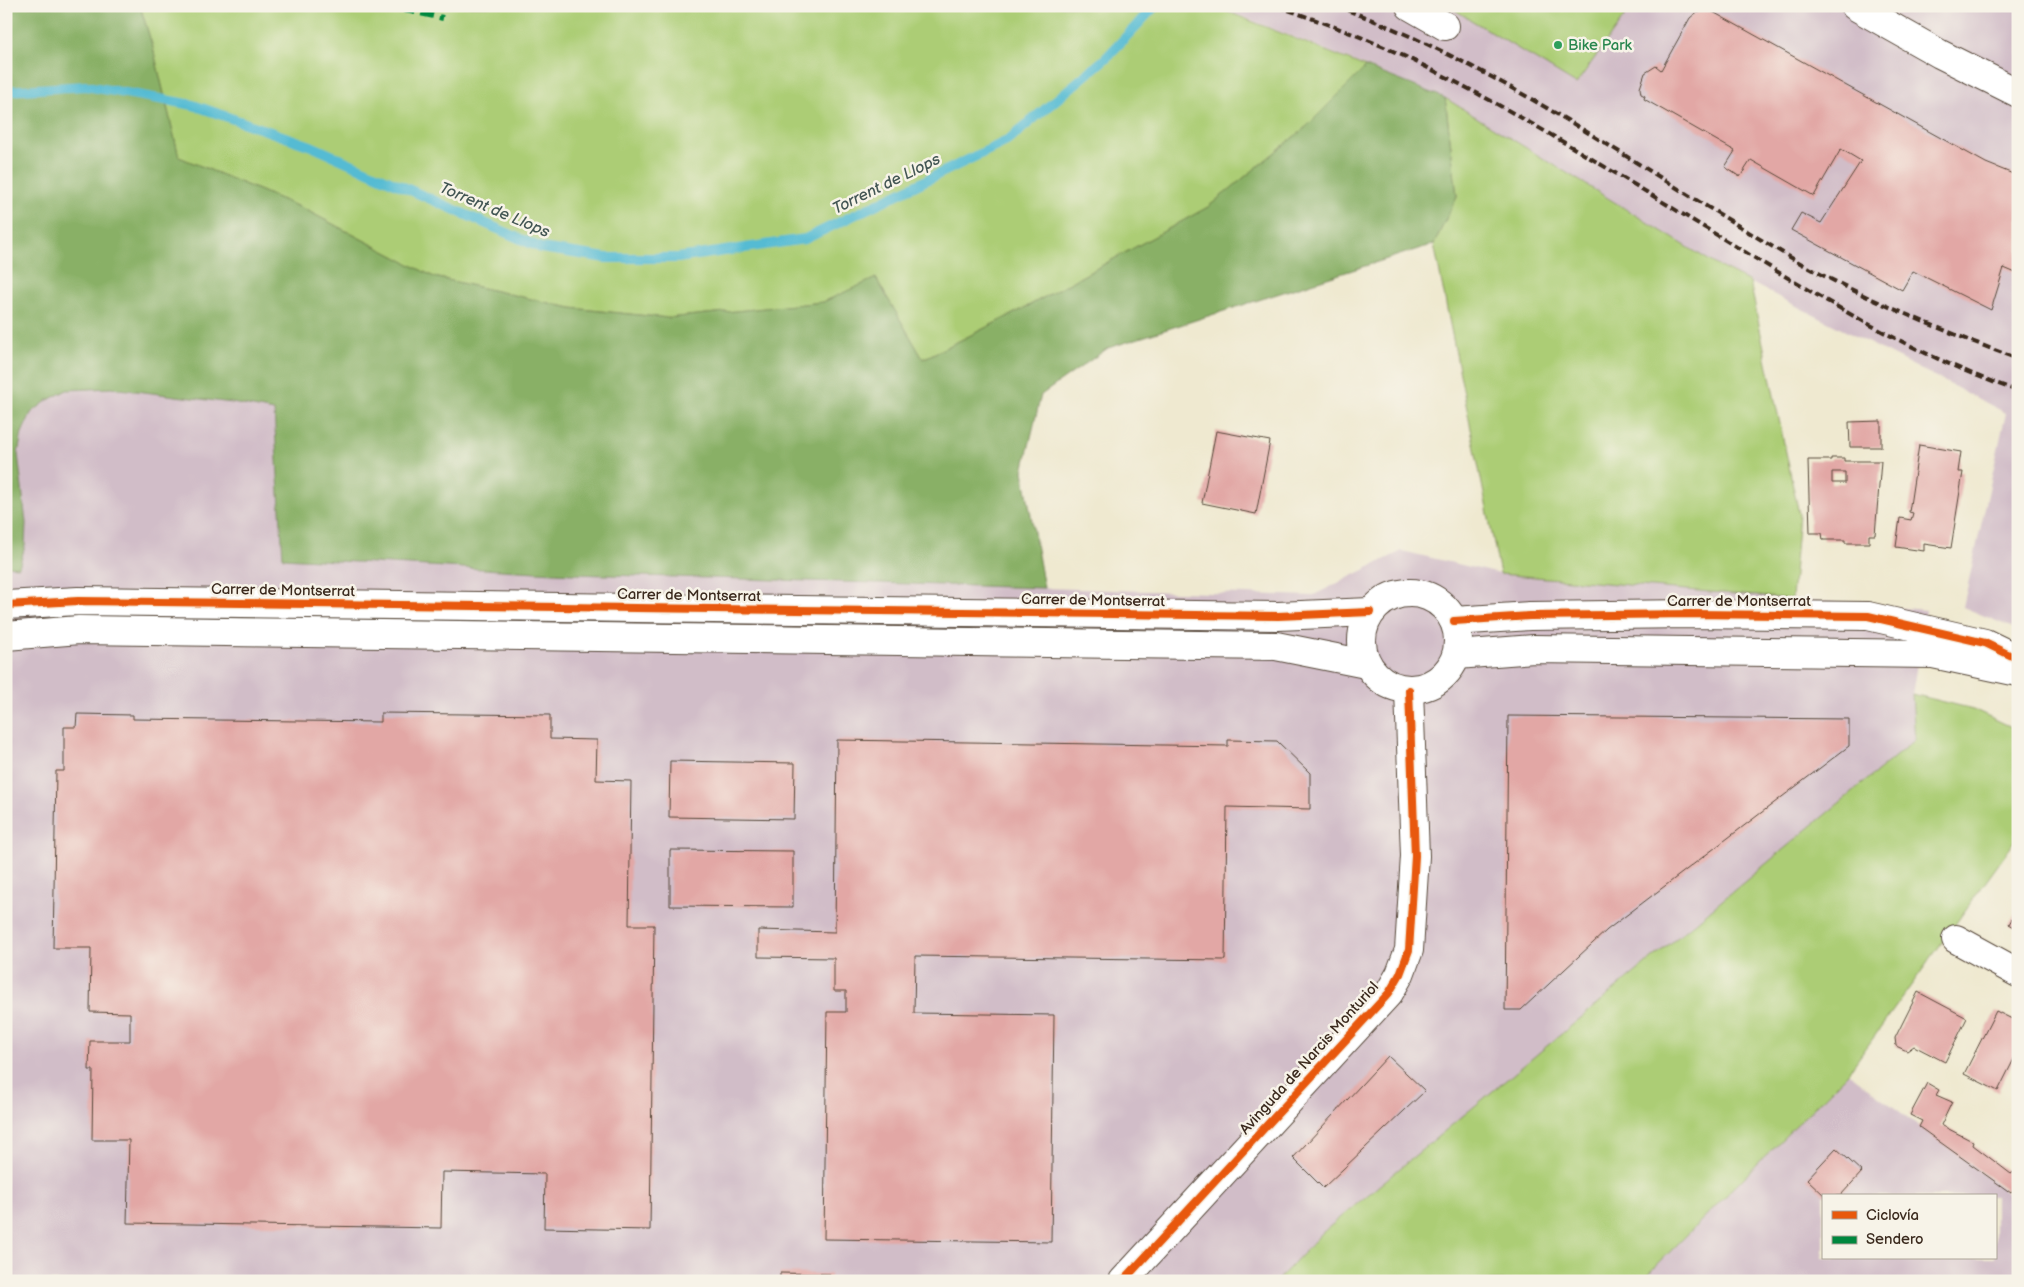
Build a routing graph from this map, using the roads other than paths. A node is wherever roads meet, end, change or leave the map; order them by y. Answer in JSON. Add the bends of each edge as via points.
{"nodes":[{"id":1,"x":1410,"y":6,"type":"edge"},
{"id":2,"x":1855,"y":6,"type":"edge"},
{"id":3,"x":1445,"y":26,"type":"dead end"},
{"id":4,"x":2018,"y":93,"type":"edge"},
{"id":5,"x":6,"y":605,"type":"edge"},
{"id":6,"x":1370,"y":612,"type":"junction"},
{"id":7,"x":1454,"y":621,"type":"junction"},
{"id":8,"x":6,"y":636,"type":"edge"},
{"id":9,"x":1457,"y":655,"type":"junction"},
{"id":10,"x":2018,"y":659,"type":"edge"},
{"id":11,"x":1366,"y":664,"type":"junction"},
{"id":12,"x":2018,"y":672,"type":"edge"},
{"id":13,"x":1409,"y":690,"type":"junction"},
{"id":14,"x":1956,"y":939,"type":"dead end"},
{"id":15,"x":2018,"y":973,"type":"edge"},
{"id":16,"x":1123,"y":1281,"type":"edge"}],
"edges":[{"from":1,"to":3,"type":"street"},
{"from":2,"to":4,"type":"street"},
{"from":5,"to":6,"type":"street","name":"Carrer de Montserrat","via":[[78,601],[1278,616]]},
{"from":6,"to":7,"type":"street","via":[[1387,598],[1409,592],[1431,597],[1445,606]]},
{"from":6,"to":11,"type":"street","via":[[1362,632],[1361,648]]},
{"from":7,"to":9,"type":"street","via":[[1459,638]]},
{"from":7,"to":10,"type":"street","name":"Carrer de Montserrat","via":[[1530,616],[1690,614],[1868,616],[1985,643]]},
{"from":8,"to":11,"type":"street","via":[[79,630],[1276,646]]},
{"from":9,"to":12,"type":"street","via":[[1534,649],[1933,654]]},
{"from":9,"to":13,"type":"street","via":[[1439,680],[1425,688]]},
{"from":11,"to":13,"type":"street","via":[[1377,678],[1392,687]]},
{"from":13,"to":16,"type":"street","name":"Avinguda de Narcis Monturiol","via":[[1415,856],[1409,950],[1400,974],[1389,993]]},
{"from":14,"to":15,"type":"street"}]}
